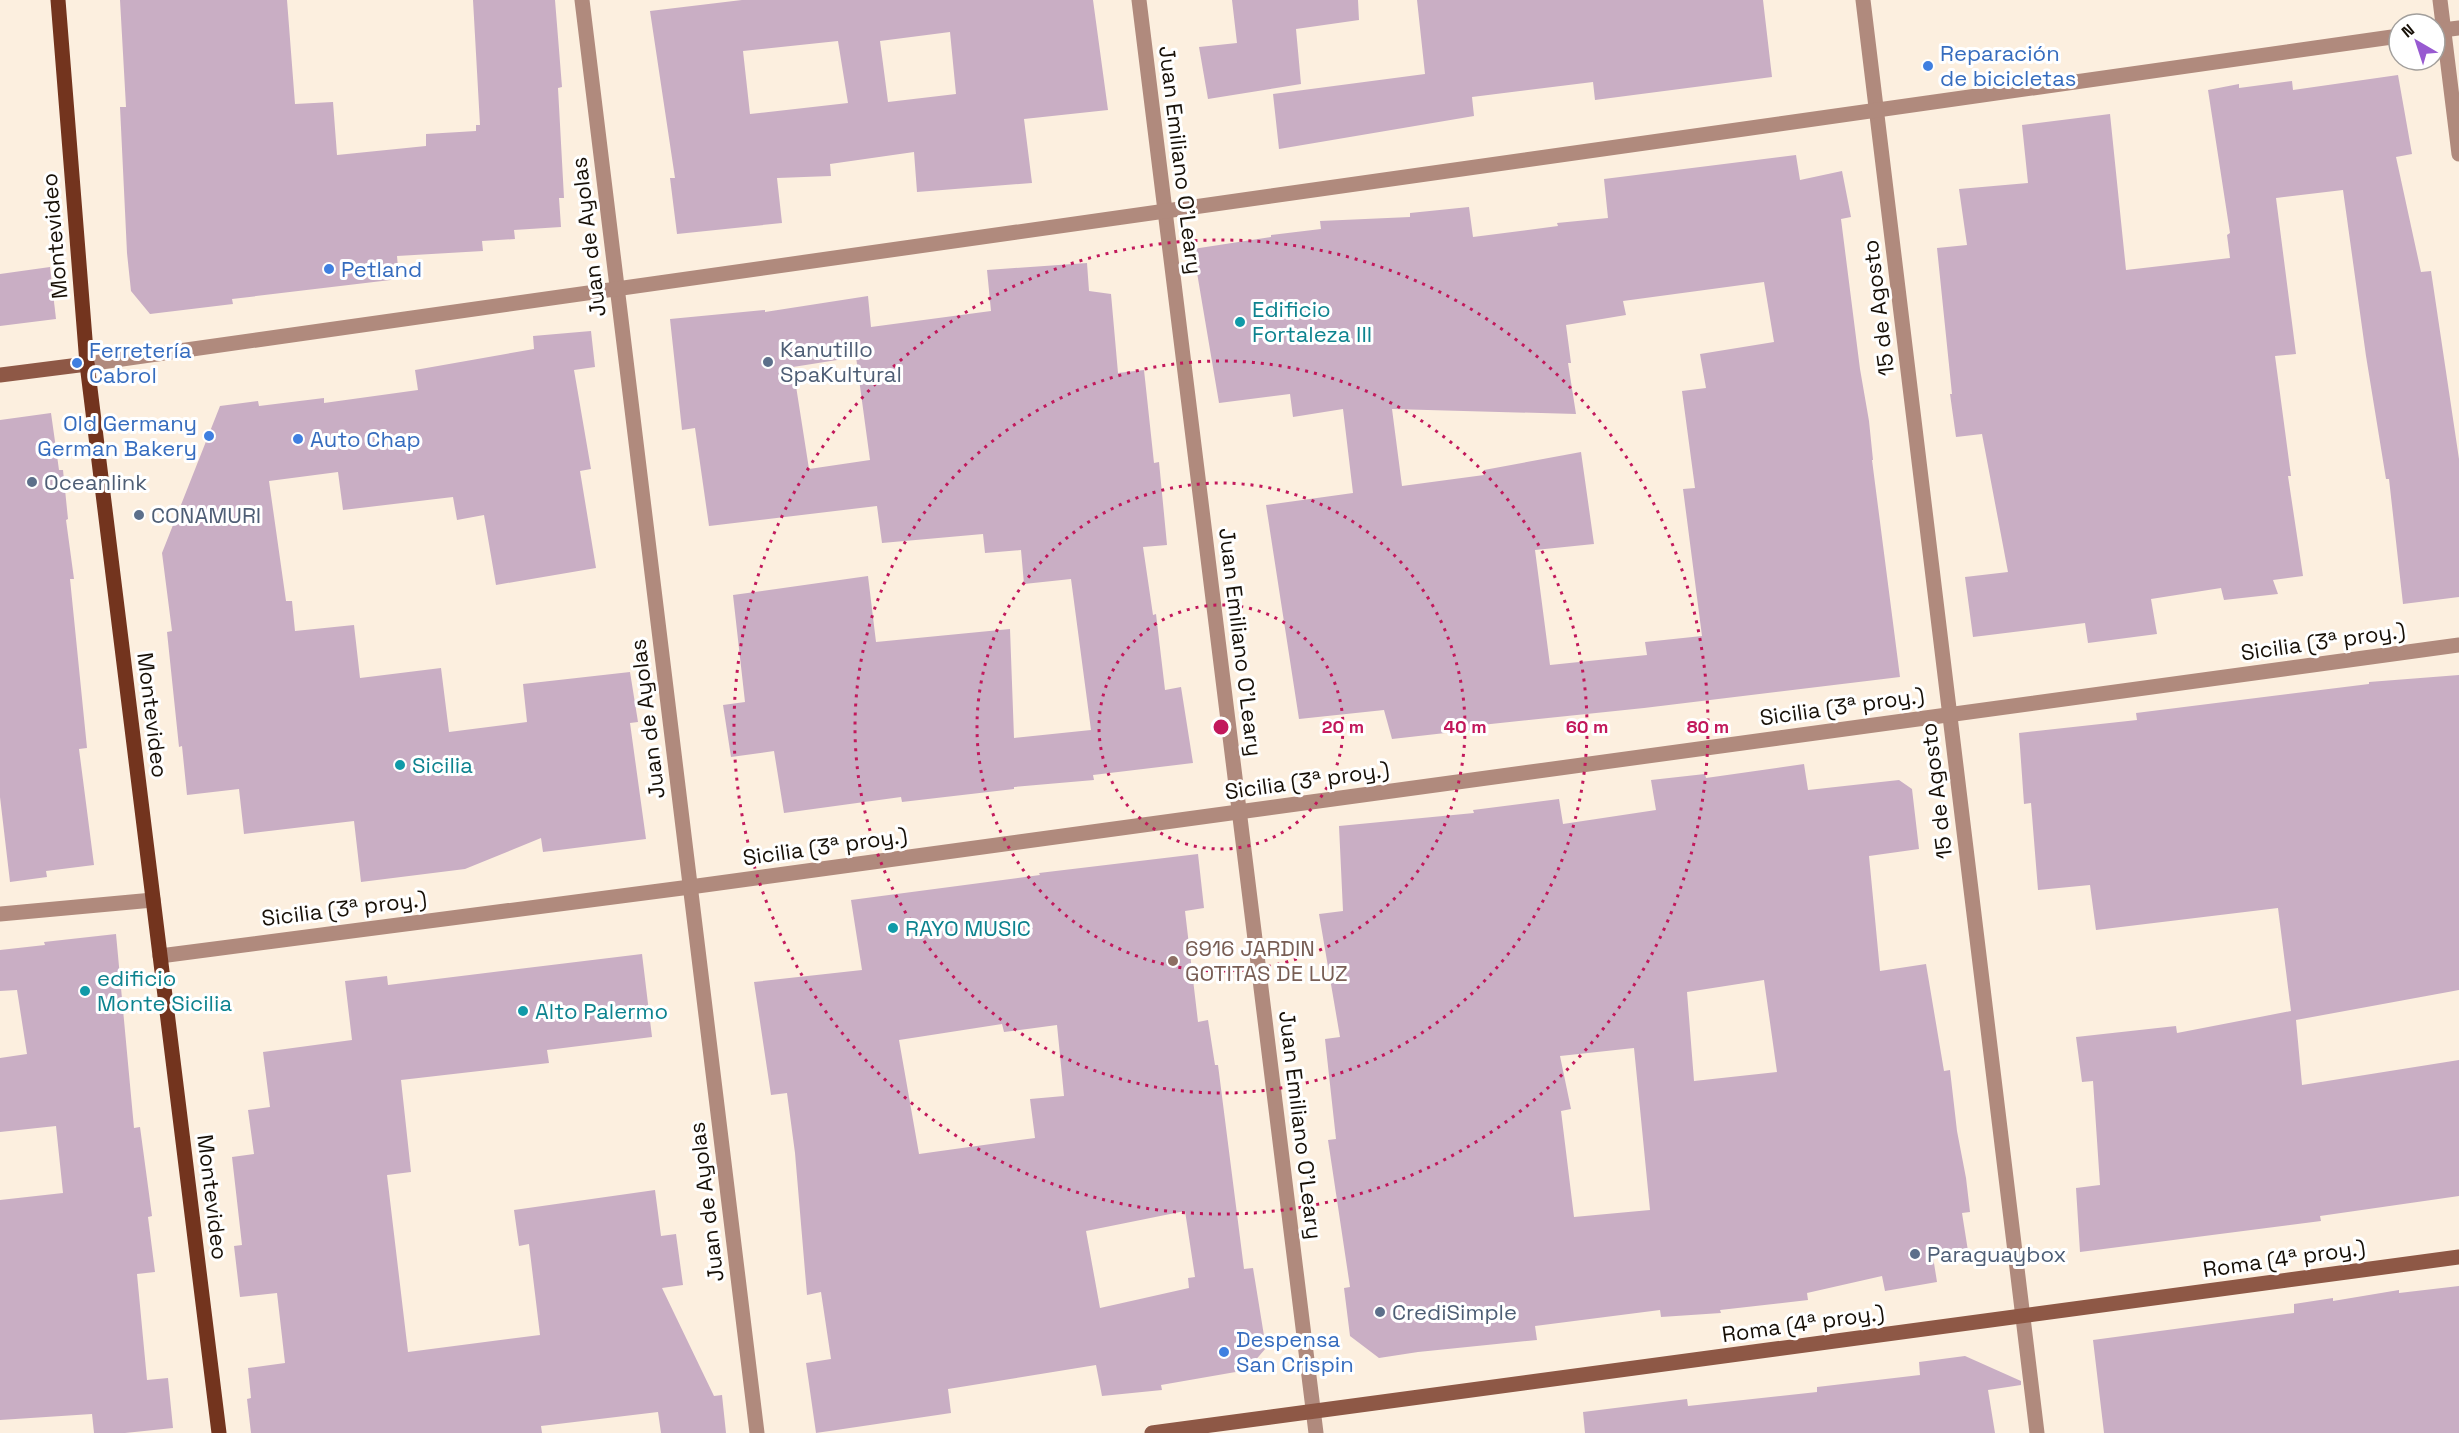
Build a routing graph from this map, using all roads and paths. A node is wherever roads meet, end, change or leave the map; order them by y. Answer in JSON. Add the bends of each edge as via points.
{"nodes":[{"id":1,"x":58,"y":0,"type":"edge"},
{"id":2,"x":582,"y":0,"type":"edge"},
{"id":3,"x":1139,"y":0,"type":"edge"},
{"id":4,"x":1863,"y":0,"type":"edge"},
{"id":5,"x":2387,"y":38,"type":"edge"},
{"id":6,"x":2446,"y":72,"type":"edge"},
{"id":7,"x":1876,"y":110,"type":"junction"},
{"id":8,"x":2459,"y":153,"type":"edge"},
{"id":9,"x":1165,"y":211,"type":"junction"},
{"id":10,"x":617,"y":289,"type":"junction"},
{"id":11,"x":87,"y":364,"type":"junction"},
{"id":12,"x":0,"y":375,"type":"edge"},
{"id":13,"x":2459,"y":645,"type":"edge"},
{"id":14,"x":1950,"y":714,"type":"junction"},
{"id":15,"x":1239,"y":812,"type":"junction"},
{"id":16,"x":690,"y":886,"type":"junction"},
{"id":17,"x":153,"y":900,"type":"junction"},
{"id":18,"x":0,"y":914,"type":"edge"},
{"id":19,"x":160,"y":956,"type":"junction"},
{"id":20,"x":2459,"y":1257,"type":"edge"},
{"id":21,"x":2023,"y":1316,"type":"junction"},
{"id":22,"x":1313,"y":1411,"type":"junction"},
{"id":23,"x":219,"y":1433,"type":"edge"},
{"id":24,"x":757,"y":1433,"type":"edge"},
{"id":25,"x":1152,"y":1433,"type":"edge"},
{"id":26,"x":1316,"y":1433,"type":"edge"},
{"id":27,"x":2037,"y":1433,"type":"edge"}],
"edges":[{"from":1,"to":11,"type":"main road","name":"Montevideo"},
{"from":2,"to":10,"type":"street","name":"Juan de Ayolas"},
{"from":3,"to":9,"type":"street","name":"Juan Emiliano O'Leary"},
{"from":4,"to":7,"type":"street","name":"15 de Agosto"},
{"from":5,"to":7,"type":"street"},
{"from":6,"to":8,"type":"street"},
{"from":7,"to":9,"type":"street"},
{"from":7,"to":14,"type":"street","name":"15 de Agosto"},
{"from":9,"to":10,"type":"street"},
{"from":9,"to":15,"type":"street","name":"Juan Emiliano O'Leary"},
{"from":10,"to":11,"type":"street"},
{"from":10,"to":16,"type":"street","name":"Juan de Ayolas"},
{"from":11,"to":12,"type":"street"},
{"from":11,"to":17,"type":"main road","name":"Montevideo"},
{"from":13,"to":14,"type":"street","name":"Sicilia (3ª proy.)"},
{"from":14,"to":15,"type":"street","name":"Sicilia (3ª proy.)"},
{"from":14,"to":21,"type":"street","name":"15 de Agosto"},
{"from":15,"to":16,"type":"street","name":"Sicilia (3ª proy.)"},
{"from":15,"to":22,"type":"street","name":"Juan Emiliano O'Leary"},
{"from":16,"to":19,"type":"street","name":"Sicilia (3ª proy.)"},
{"from":16,"to":24,"type":"street","name":"Juan de Ayolas"},
{"from":17,"to":18,"type":"street"},
{"from":17,"to":19,"type":"main road","name":"Montevideo"},
{"from":19,"to":23,"type":"main road","name":"Montevideo"},
{"from":20,"to":21,"type":"street","name":"Roma (4ª proy.)"},
{"from":21,"to":22,"type":"street","name":"Roma (4ª proy.)"},
{"from":21,"to":27,"type":"street","name":"15 de Agosto"},
{"from":22,"to":25,"type":"street","name":"Roma (4ª proy.)"},
{"from":22,"to":26,"type":"street","name":"Juan Emiliano O'Leary"}]}
